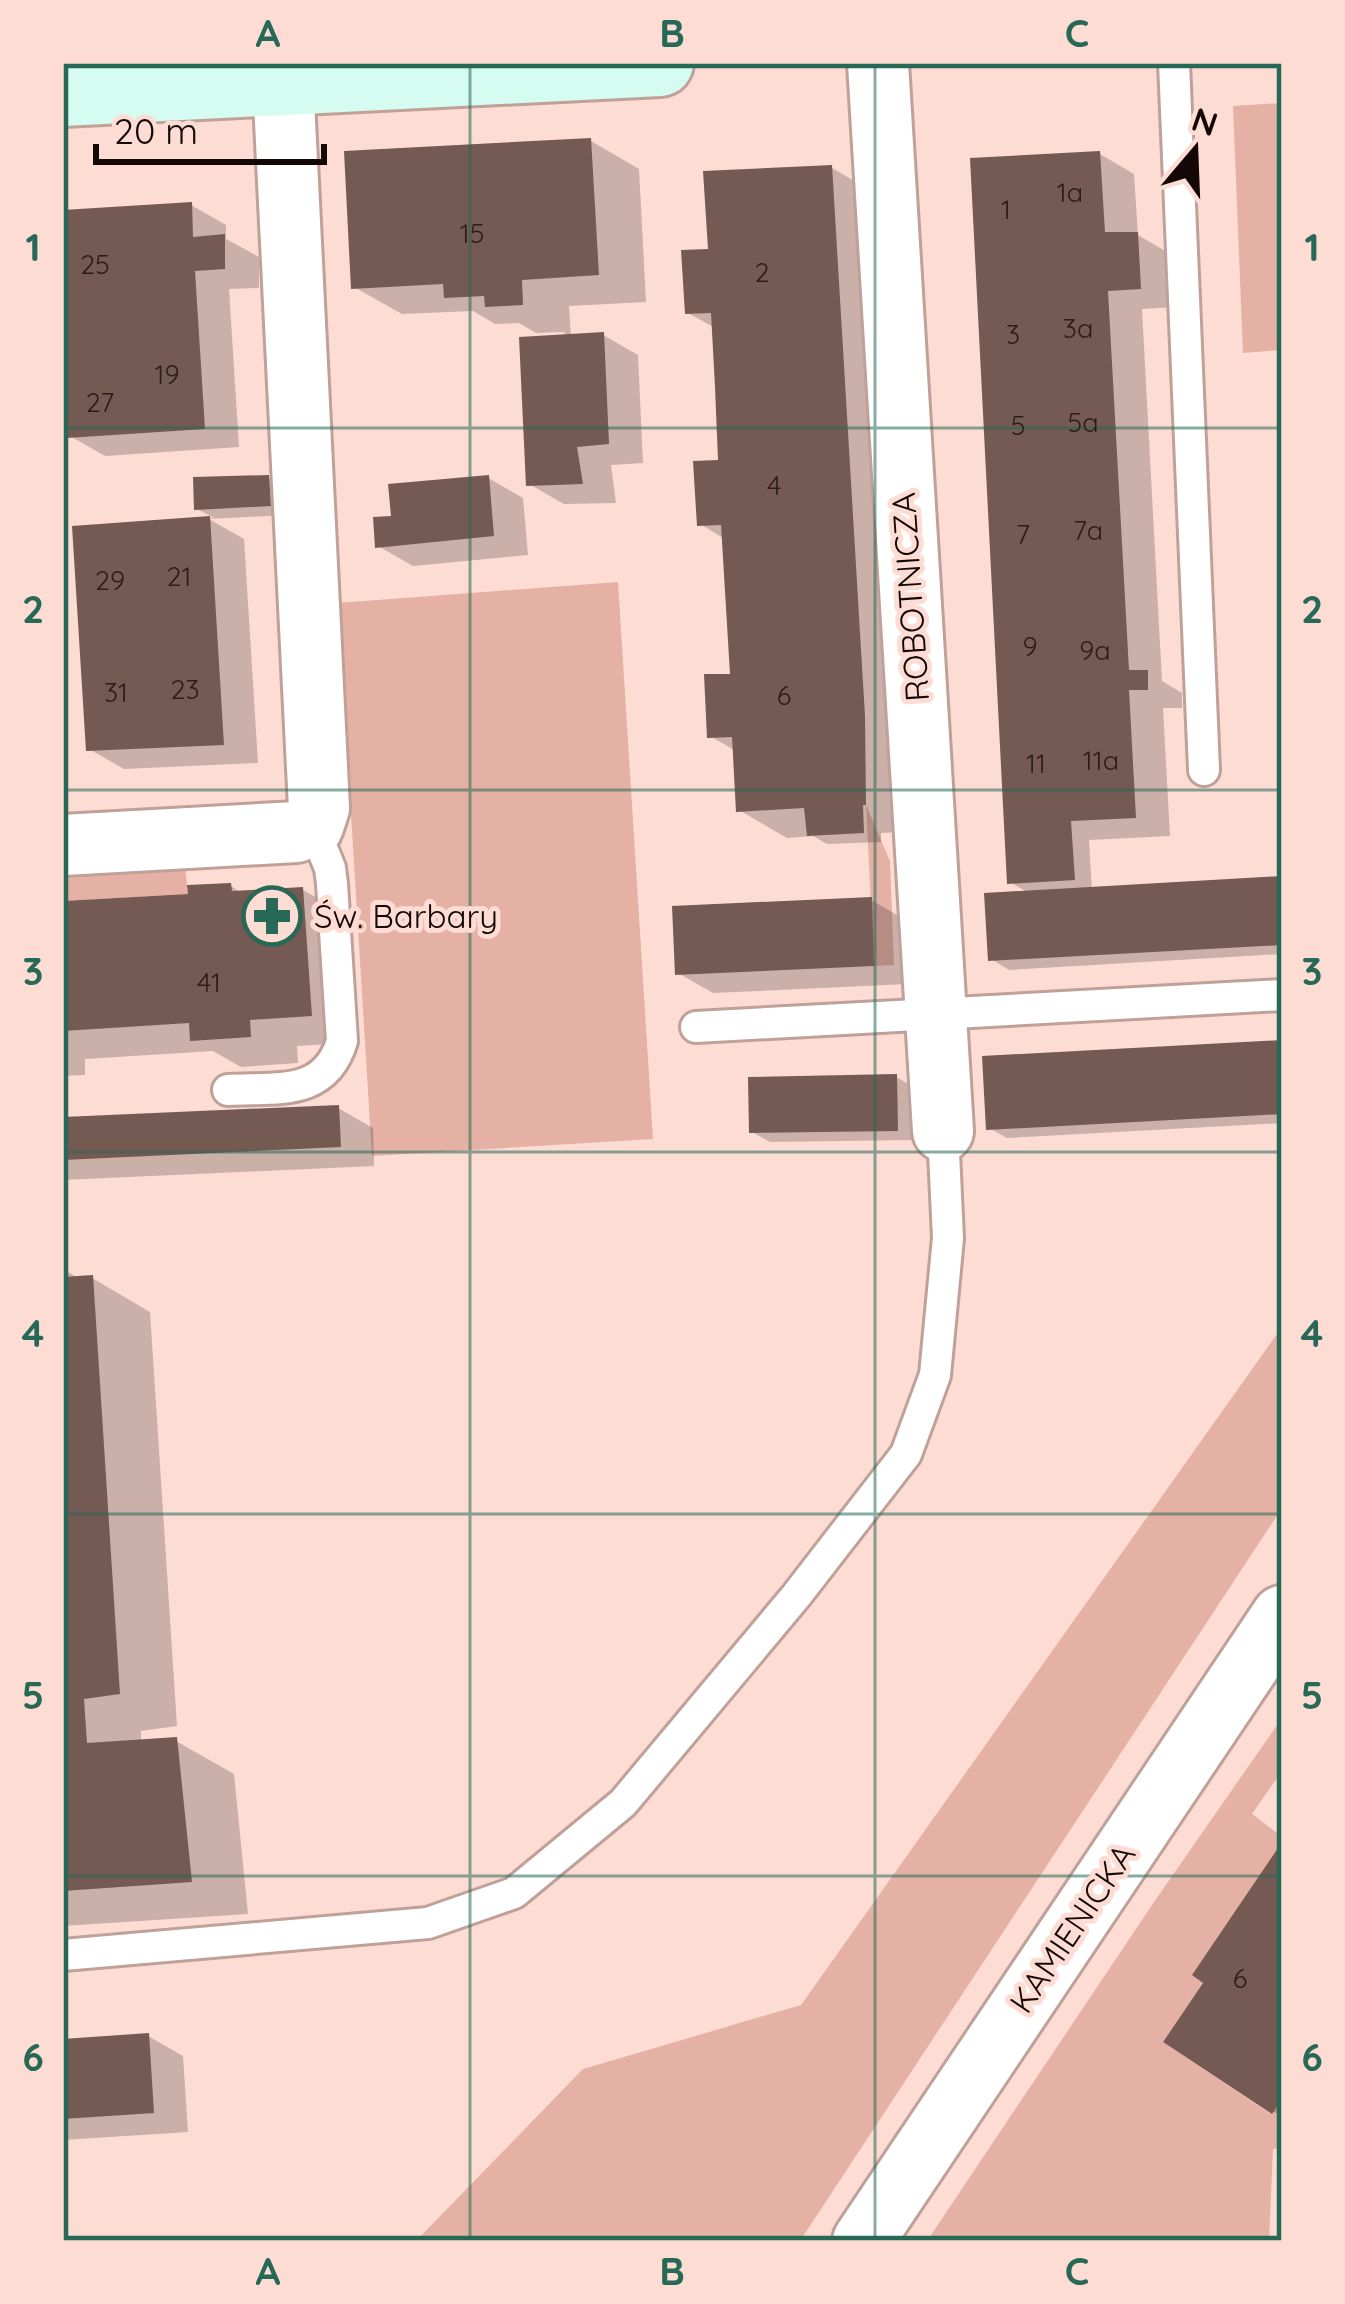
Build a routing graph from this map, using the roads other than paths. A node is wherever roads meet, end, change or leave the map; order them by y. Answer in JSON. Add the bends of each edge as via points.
{"nodes":[{"id":1,"x":878,"y":63,"type":"edge"},
{"id":2,"x":1174,"y":63,"type":"edge"},
{"id":3,"x":627,"y":64,"type":"edge"},
{"id":4,"x":283,"y":81,"type":"junction"},
{"id":5,"x":63,"y":93,"type":"edge"},
{"id":6,"x":1204,"y":770,"type":"dead end"},
{"id":7,"x":313,"y":826,"type":"junction"},
{"id":8,"x":63,"y":845,"type":"edge"},
{"id":9,"x":1282,"y":994,"type":"edge"},
{"id":10,"x":936,"y":1015,"type":"junction"},
{"id":11,"x":696,"y":1027,"type":"dead end"},
{"id":12,"x":228,"y":1090,"type":"dead end"},
{"id":13,"x":943,"y":1131,"type":"joint"},
{"id":14,"x":1282,"y":1617,"type":"edge"},
{"id":15,"x":63,"y":1954,"type":"edge"},
{"id":16,"x":862,"y":2241,"type":"edge"}],
"edges":[{"from":1,"to":10,"type":"street","name":"ROBOTNICZA"},
{"from":2,"to":6,"type":"lane"},
{"from":3,"to":4,"type":"street"},
{"from":4,"to":5,"type":"street"},
{"from":4,"to":7,"type":"street","via":[[319,808]]},
{"from":7,"to":8,"type":"street"},
{"from":7,"to":12,"type":"lane","via":[[332,884],[343,1041],[321,1078]]},
{"from":9,"to":10,"type":"lane"},
{"from":10,"to":11,"type":"lane"},
{"from":10,"to":13,"type":"street","name":"ROBOTNICZA"},
{"from":13,"to":15,"type":"lane","via":[[948,1238],[935,1375],[906,1454],[623,1803],[514,1894],[428,1922]]},
{"from":14,"to":16,"type":"street","name":"KAMIENICKA"}]}
